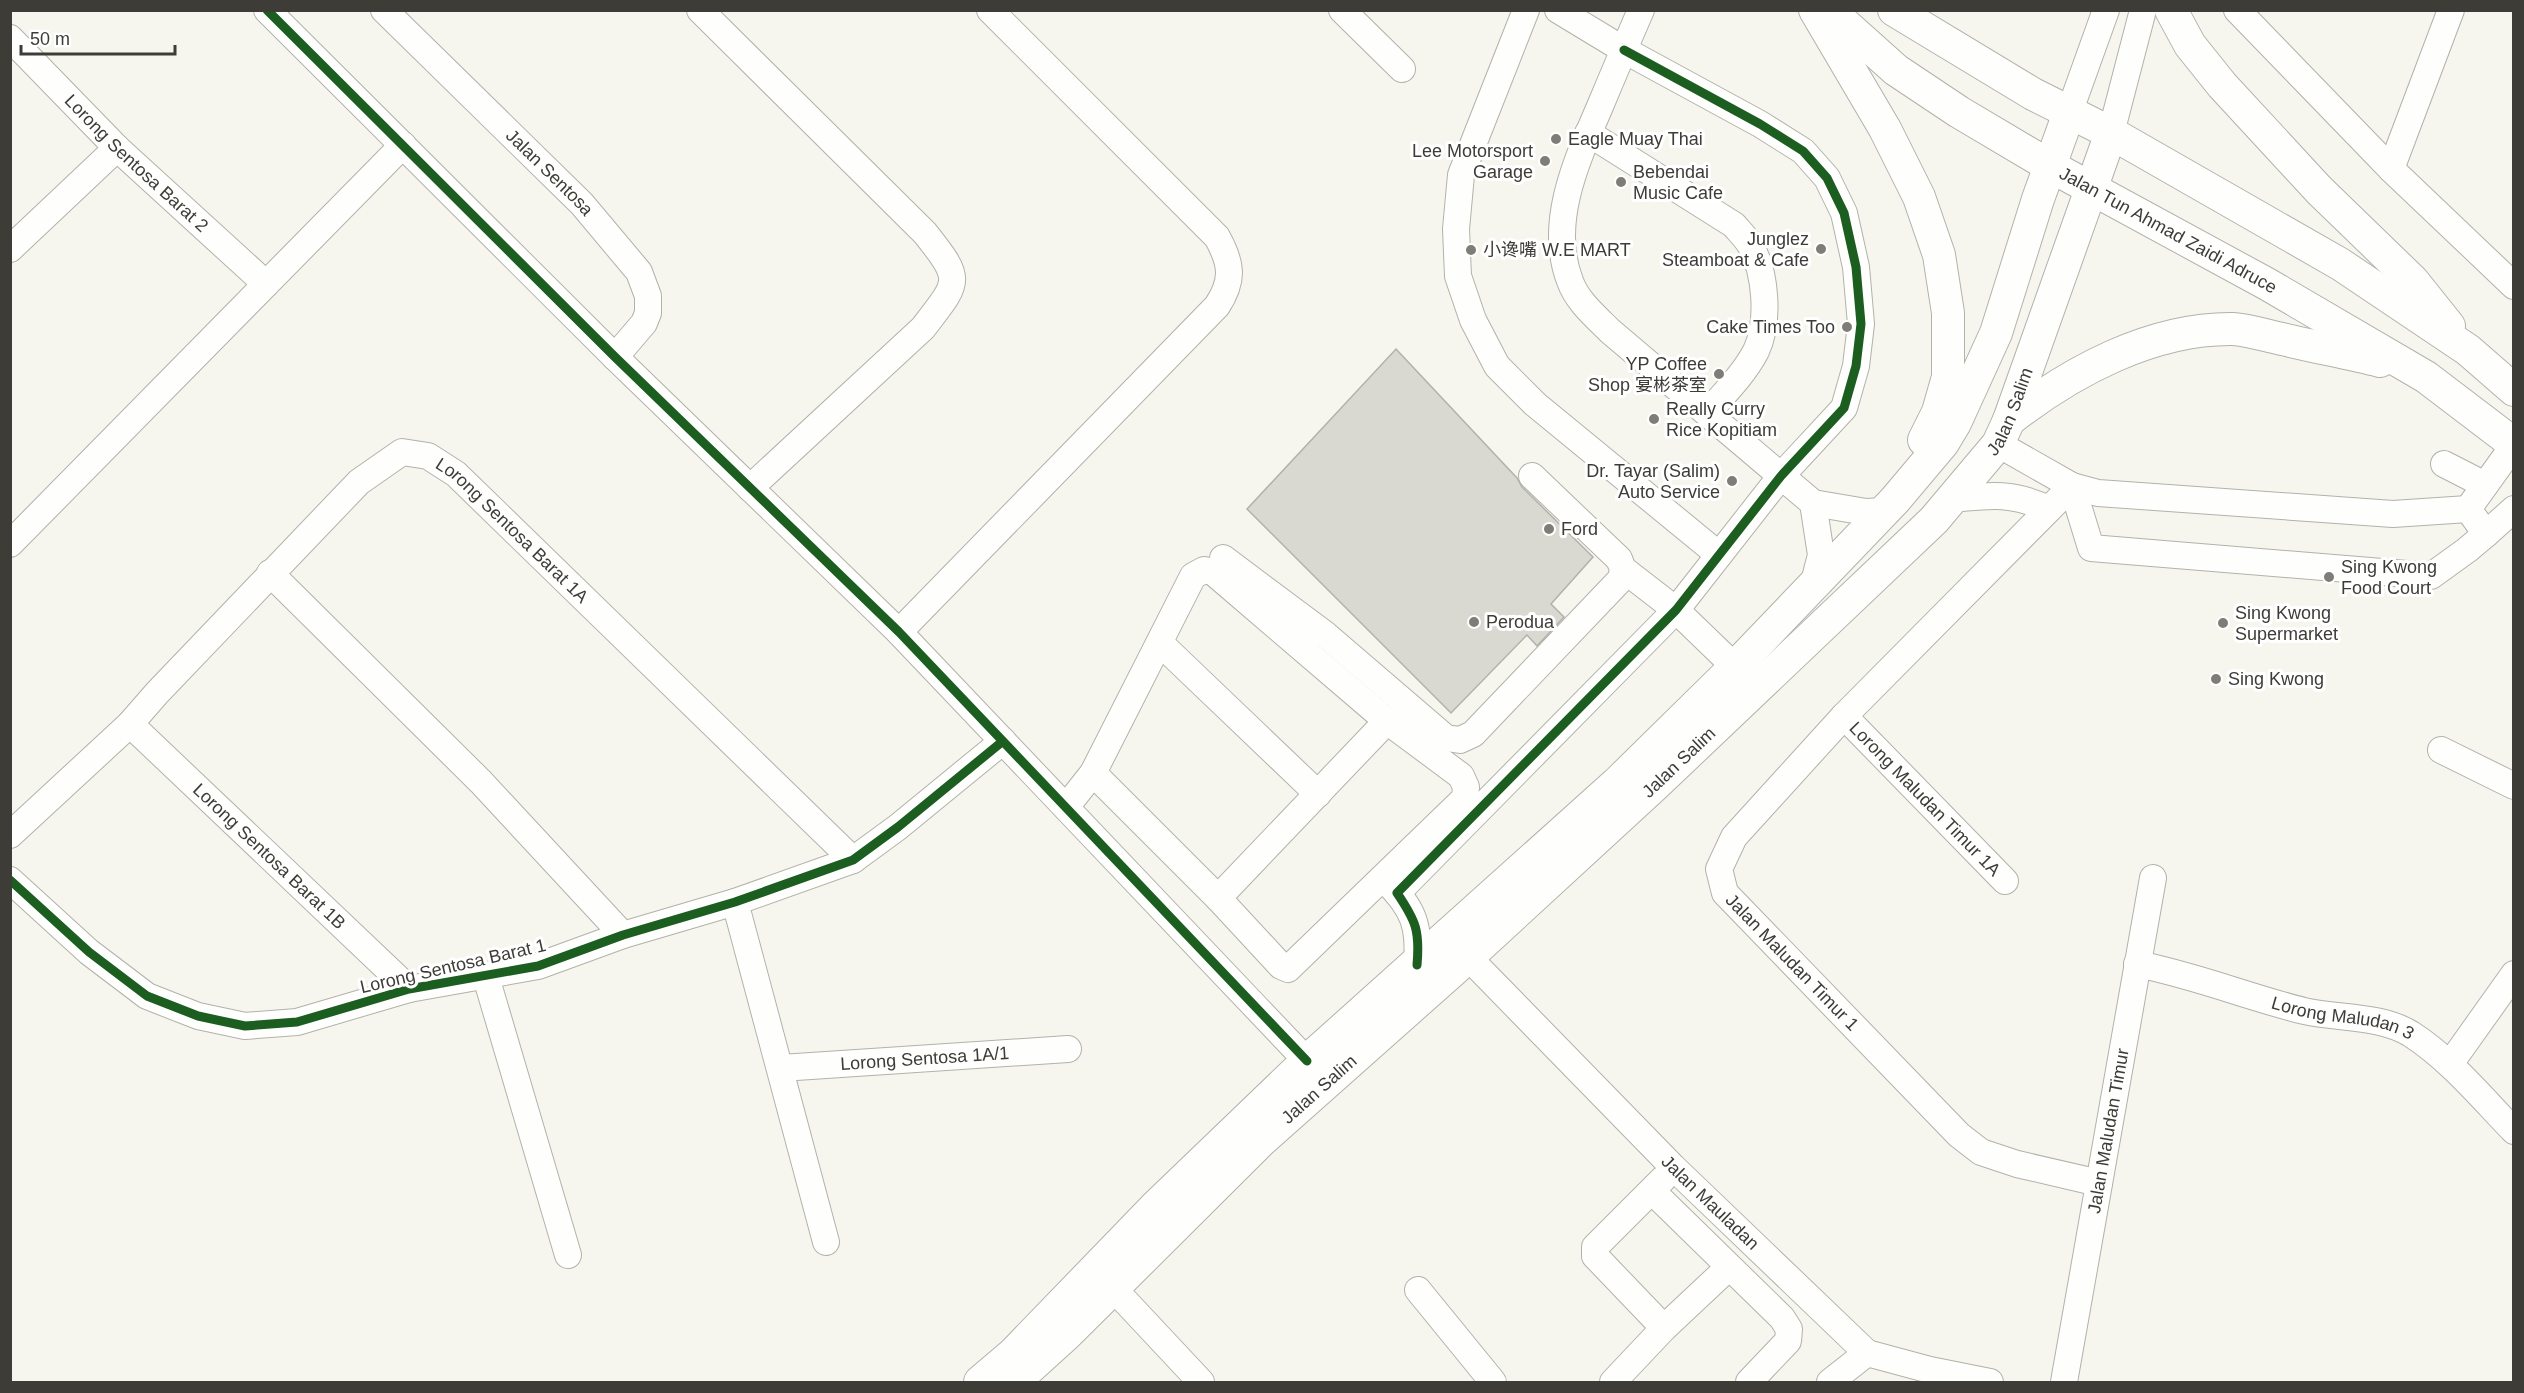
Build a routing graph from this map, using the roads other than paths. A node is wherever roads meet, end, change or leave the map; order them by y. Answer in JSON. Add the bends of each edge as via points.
{"nodes":[{"id":1,"x":267,"y":10,"type":"edge"},
{"id":2,"x":384,"y":10,"type":"edge"},
{"id":3,"x":700,"y":10,"type":"edge"},
{"id":4,"x":990,"y":10,"type":"edge"},
{"id":5,"x":1342,"y":10,"type":"edge"},
{"id":6,"x":1526,"y":10,"type":"edge"},
{"id":7,"x":1558,"y":10,"type":"edge"},
{"id":8,"x":1641,"y":10,"type":"edge"},
{"id":9,"x":1815,"y":10,"type":"edge"},
{"id":10,"x":1829,"y":10,"type":"edge"},
{"id":11,"x":1894,"y":10,"type":"edge"},
{"id":12,"x":2106,"y":10,"type":"edge"},
{"id":13,"x":2144,"y":10,"type":"edge"},
{"id":14,"x":2171,"y":10,"type":"edge"},
{"id":15,"x":2237,"y":10,"type":"edge"},
{"id":16,"x":2451,"y":10,"type":"edge"},
{"id":17,"x":10,"y":38,"type":"edge"},
{"id":18,"x":1624,"y":50,"type":"junction"},
{"id":19,"x":1402,"y":69,"type":"dead end"},
{"id":20,"x":2069,"y":113,"type":"junction"},
{"id":21,"x":2110,"y":133,"type":"junction"},
{"id":22,"x":1588,"y":134,"type":"junction"},
{"id":23,"x":403,"y":145,"type":"junction"},
{"id":24,"x":117,"y":148,"type":"junction"},
{"id":25,"x":2050,"y":166,"type":"junction"},
{"id":26,"x":2391,"y":170,"type":"junction"},
{"id":27,"x":2093,"y":189,"type":"junction"},
{"id":28,"x":10,"y":249,"type":"edge"},
{"id":29,"x":266,"y":284,"type":"junction"},
{"id":30,"x":2514,"y":286,"type":"edge"},
{"id":31,"x":2468,"y":350,"type":"junction"},
{"id":32,"x":615,"y":357,"type":"junction"},
{"id":33,"x":2426,"y":377,"type":"junction"},
{"id":34,"x":2514,"y":390,"type":"edge"},
{"id":35,"x":1707,"y":413,"type":"junction"},
{"id":36,"x":2004,"y":432,"type":"junction"},
{"id":37,"x":2514,"y":445,"type":"edge"},
{"id":38,"x":2444,"y":464,"type":"dead end"},
{"id":39,"x":1532,"y":476,"type":"dead end"},
{"id":40,"x":1781,"y":476,"type":"junction"},
{"id":41,"x":2485,"y":485,"type":"junction"},
{"id":42,"x":2072,"y":486,"type":"junction"},
{"id":43,"x":750,"y":488,"type":"junction"},
{"id":44,"x":1952,"y":499,"type":"junction"},
{"id":45,"x":1813,"y":503,"type":"junction"},
{"id":46,"x":1889,"y":506,"type":"junction"},
{"id":47,"x":2514,"y":508,"type":"edge"},
{"id":48,"x":2048,"y":509,"type":"junction"},
{"id":49,"x":2468,"y":509,"type":"junction"},
{"id":50,"x":2486,"y":534,"type":"junction"},
{"id":51,"x":10,"y":544,"type":"edge"},
{"id":52,"x":1719,"y":555,"type":"junction"},
{"id":53,"x":1223,"y":558,"type":"dead end"},
{"id":54,"x":1623,"y":569,"type":"junction"},
{"id":55,"x":270,"y":573,"type":"junction"},
{"id":56,"x":1812,"y":586,"type":"junction"},
{"id":57,"x":1676,"y":610,"type":"junction"},
{"id":58,"x":899,"y":632,"type":"junction"},
{"id":59,"x":1160,"y":643,"type":"junction"},
{"id":60,"x":1735,"y":667,"type":"junction"},
{"id":61,"x":1844,"y":716,"type":"junction"},
{"id":62,"x":1387,"y":721,"type":"junction"},
{"id":63,"x":130,"y":724,"type":"junction"},
{"id":64,"x":1003,"y":741,"type":"junction"},
{"id":65,"x":2441,"y":750,"type":"dead end"},
{"id":66,"x":1093,"y":773,"type":"junction"},
{"id":67,"x":2514,"y":786,"type":"edge"},
{"id":68,"x":1318,"y":794,"type":"junction"},
{"id":69,"x":1066,"y":807,"type":"junction"},
{"id":70,"x":10,"y":836,"type":"edge"},
{"id":71,"x":853,"y":860,"type":"junction"},
{"id":72,"x":2153,"y":878,"type":"dead end"},
{"id":73,"x":10,"y":880,"type":"edge"},
{"id":74,"x":2006,"y":881,"type":"dead end"},
{"id":75,"x":1390,"y":886,"type":"junction"},
{"id":76,"x":1218,"y":898,"type":"junction"},
{"id":77,"x":735,"y":902,"type":"junction"},
{"id":78,"x":623,"y":935,"type":"junction"},
{"id":79,"x":1468,"y":957,"type":"junction"},
{"id":80,"x":1417,"y":964,"type":"junction"},
{"id":81,"x":2137,"y":964,"type":"junction"},
{"id":82,"x":2514,"y":974,"type":"edge"},
{"id":83,"x":486,"y":976,"type":"junction"},
{"id":84,"x":409,"y":989,"type":"junction"},
{"id":85,"x":1068,"y":1048,"type":"dead end"},
{"id":86,"x":1307,"y":1061,"type":"junction"},
{"id":87,"x":2450,"y":1064,"type":"junction"},
{"id":88,"x":781,"y":1068,"type":"junction"},
{"id":89,"x":2514,"y":1131,"type":"edge"},
{"id":90,"x":1673,"y":1167,"type":"junction"},
{"id":91,"x":2098,"y":1183,"type":"junction"},
{"id":92,"x":1652,"y":1191,"type":"junction"},
{"id":93,"x":826,"y":1242,"type":"dead end"},
{"id":94,"x":568,"y":1255,"type":"dead end"},
{"id":95,"x":1729,"y":1268,"type":"junction"},
{"id":96,"x":1113,"y":1288,"type":"junction"},
{"id":97,"x":1418,"y":1290,"type":"dead end"},
{"id":98,"x":1664,"y":1328,"type":"junction"},
{"id":99,"x":1867,"y":1353,"type":"junction"},
{"id":100,"x":980,"y":1383,"type":"edge"},
{"id":101,"x":1014,"y":1383,"type":"edge"},
{"id":102,"x":1201,"y":1383,"type":"edge"},
{"id":103,"x":1494,"y":1383,"type":"edge"},
{"id":104,"x":1613,"y":1383,"type":"edge"},
{"id":105,"x":1749,"y":1383,"type":"edge"},
{"id":106,"x":1830,"y":1383,"type":"edge"},
{"id":107,"x":1990,"y":1383,"type":"edge"},
{"id":108,"x":2064,"y":1383,"type":"edge"}],
"edges":[{"from":1,"to":23,"type":"street"},
{"from":2,"to":32,"type":"street","name":"Jalan Sentosa","via":[[582,204],[639,272],[648,296],[648,313]]},
{"from":3,"to":43,"type":"street","via":[[926,232],[949,263],[954,279],[947,297],[923,328]]},
{"from":4,"to":58,"type":"street","via":[[1217,237],[1230,268],[1227,291],[1217,306]]},
{"from":5,"to":19,"type":"street"},
{"from":6,"to":52,"type":"street","via":[[1461,175],[1456,229],[1458,276],[1473,320],[1497,366],[1535,404]]},
{"from":7,"to":18,"type":"street"},
{"from":8,"to":18,"type":"street"},
{"from":9,"to":46,"type":"main road","via":[[1885,129],[1919,197],[1940,255],[1948,313],[1948,377],[1938,412]]},
{"from":10,"to":25,"type":"main road","name":"Jalan Tun Ahmad Zaidi Adruce","via":[[1896,69]]},
{"from":11,"to":20,"type":"main road"},
{"from":12,"to":20,"type":"street","name":"Jalan Salim"},
{"from":13,"to":21,"type":"street","name":"Jalan Salim"},
{"from":14,"to":31,"type":"main road","via":[[2190,45],[2222,86],[2319,190],[2413,282]]},
{"from":15,"to":26,"type":"street"},
{"from":16,"to":26,"type":"street"},
{"from":17,"to":24,"type":"street","name":"Lorong Sentosa Barat 2"},
{"from":18,"to":22,"type":"street"},
{"from":18,"to":40,"type":"street","via":[[1760,124],[1803,152],[1827,178],[1844,213],[1856,267],[1861,324],[1856,366],[1844,408]]},
{"from":20,"to":21,"type":"main road"},
{"from":20,"to":25,"type":"main road","name":"Jalan Salim"},
{"from":21,"to":27,"type":"main road","name":"Jalan Salim"},
{"from":21,"to":31,"type":"main road","via":[[2340,264]]},
{"from":22,"to":35,"type":"street","via":[[1564,210],[1562,250],[1570,282],[1585,306],[1610,331]]},
{"from":22,"to":35,"type":"street","via":[[1734,225],[1750,245],[1764,285],[1766,321],[1756,351]]},
{"from":23,"to":29,"type":"street"},
{"from":23,"to":32,"type":"street"},
{"from":24,"to":28,"type":"street"},
{"from":24,"to":29,"type":"street","name":"Lorong Sentosa Barat 2"},
{"from":25,"to":27,"type":"main road","name":"Jalan Tun Ahmad Zaidi Adruce"},
{"from":25,"to":46,"type":"main road","name":"Jalan Salim","via":[[1996,333],[1955,423],[1943,443]]},
{"from":26,"to":30,"type":"street"},
{"from":27,"to":33,"type":"main road","name":"Jalan Tun Ahmad Zaidi Adruce"},
{"from":27,"to":36,"type":"main road","name":"Jalan Salim"},
{"from":29,"to":51,"type":"street"},
{"from":31,"to":34,"type":"main road"},
{"from":32,"to":43,"type":"street"},
{"from":33,"to":36,"type":"main road","via":[[2379,361],[2236,329],[2198,331],[2139,346],[2086,369],[2040,396]]},
{"from":33,"to":37,"type":"main road","name":"Jalan Tun Ahmad Zaidi Adruce"},
{"from":35,"to":40,"type":"street"},
{"from":36,"to":42,"type":"street"},
{"from":36,"to":44,"type":"main road","name":"Jalan Salim"},
{"from":37,"to":41,"type":"street"},
{"from":38,"to":41,"type":"street"},
{"from":39,"to":54,"type":"street","via":[[1619,560]]},
{"from":40,"to":45,"type":"street"},
{"from":40,"to":52,"type":"street"},
{"from":41,"to":49,"type":"street"},
{"from":42,"to":48,"type":"street","name":"Jalan Maludan Timur 1"},
{"from":42,"to":49,"type":"street","via":[[2109,494],[2393,514]]},
{"from":42,"to":50,"type":"street","via":[[2091,548],[2431,576]]},
{"from":43,"to":58,"type":"street"},
{"from":44,"to":48,"type":"street","via":[[1995,494],[2030,500]]},
{"from":44,"to":79,"type":"main road","name":"Jalan Salim","via":[[1681,760]]},
{"from":45,"to":46,"type":"street","via":[[1866,512]]},
{"from":45,"to":56,"type":"street","via":[[1821,555]]},
{"from":46,"to":56,"type":"main road","name":"Jalan Salim"},
{"from":47,"to":50,"type":"street"},
{"from":48,"to":61,"type":"street","name":"Jalan Maludan Timur 1"},
{"from":49,"to":50,"type":"street"},
{"from":52,"to":57,"type":"street"},
{"from":53,"to":54,"type":"street","via":[[1326,635],[1446,738],[1461,740],[1473,734],[1621,579]]},
{"from":54,"to":57,"type":"street"},
{"from":55,"to":63,"type":"street","name":"Lorong Sentosa Barat 1A"},
{"from":55,"to":71,"type":"street","name":"Lorong Sentosa Barat 1A","via":[[358,482],[402,452],[428,456],[456,474]]},
{"from":55,"to":78,"type":"street","via":[[481,782]]},
{"from":56,"to":60,"type":"main road","name":"Jalan Salim"},
{"from":57,"to":60,"type":"street"},
{"from":57,"to":75,"type":"street"},
{"from":58,"to":64,"type":"street"},
{"from":59,"to":62,"type":"street","via":[[1193,576],[1204,570],[1213,572]]},
{"from":59,"to":66,"type":"street"},
{"from":59,"to":68,"type":"street"},
{"from":60,"to":80,"type":"main road","name":"Jalan Salim","via":[[1617,783]]},
{"from":61,"to":74,"type":"street","name":"Lorong Maludan Timur 1A"},
{"from":61,"to":91,"type":"street","name":"Jalan Maludan Timur 1","via":[[1734,837],[1719,868],[1725,893],[1959,1135],[1981,1152]]},
{"from":62,"to":68,"type":"street"},
{"from":62,"to":75,"type":"street","via":[[1461,776],[1466,787],[1465,798]]},
{"from":63,"to":70,"type":"street","name":"Lorong Sentosa Barat 1A"},
{"from":63,"to":84,"type":"street","name":"Lorong Sentosa Barat 1B"},
{"from":64,"to":69,"type":"street"},
{"from":64,"to":71,"type":"street","name":"Lorong Sentosa Barat 1"},
{"from":65,"to":67,"type":"street"},
{"from":66,"to":69,"type":"street"},
{"from":66,"to":76,"type":"street"},
{"from":68,"to":76,"type":"street"},
{"from":69,"to":86,"type":"street"},
{"from":71,"to":77,"type":"street","name":"Lorong Sentosa Barat 1"},
{"from":72,"to":81,"type":"street","name":"Jalan Maludan Timur"},
{"from":73,"to":84,"type":"street","name":"Lorong Sentosa Barat 1","via":[[89,952],[147,996],[198,1016],[245,1026],[297,1022]]},
{"from":75,"to":76,"type":"street","via":[[1288,969]]},
{"from":75,"to":80,"type":"street","via":[[1411,914],[1419,937]]},
{"from":77,"to":78,"type":"street","name":"Lorong Sentosa Barat 1"},
{"from":77,"to":88,"type":"street"},
{"from":78,"to":83,"type":"street","name":"Lorong Sentosa Barat 1","via":[[538,966]]},
{"from":79,"to":90,"type":"street","name":"Jalan Mauladan"},
{"from":79,"to":96,"type":"main road","name":"Jalan Salim","via":[[1262,1140]]},
{"from":80,"to":86,"type":"main road","name":"Jalan Salim"},
{"from":81,"to":87,"type":"street","name":"Lorong Maludan 3","via":[[2308,1011],[2394,1026]]},
{"from":81,"to":91,"type":"street","name":"Jalan Maludan Timur"},
{"from":82,"to":87,"type":"street"},
{"from":83,"to":84,"type":"street","name":"Lorong Sentosa Barat 1"},
{"from":83,"to":94,"type":"street"},
{"from":85,"to":88,"type":"street","name":"Lorong Sentosa 1A/1"},
{"from":86,"to":100,"type":"main road","name":"Jalan Salim"},
{"from":87,"to":89,"type":"street","name":"Lorong Maludan 3"},
{"from":88,"to":93,"type":"street"},
{"from":90,"to":92,"type":"street"},
{"from":90,"to":99,"type":"street","name":"Jalan Mauladan"},
{"from":91,"to":108,"type":"street","name":"Jalan Maludan Timur"},
{"from":92,"to":95,"type":"street"},
{"from":92,"to":98,"type":"street","via":[[1595,1247],[1595,1256]]},
{"from":95,"to":98,"type":"street"},
{"from":95,"to":105,"type":"street","via":[[1789,1329],[1788,1341]]},
{"from":96,"to":101,"type":"main road","name":"Jalan Salim"},
{"from":96,"to":102,"type":"street"},
{"from":97,"to":103,"type":"street"},
{"from":98,"to":104,"type":"street"},
{"from":99,"to":106,"type":"street"},
{"from":99,"to":107,"type":"street","name":"Jalan Mauladan"}]}
